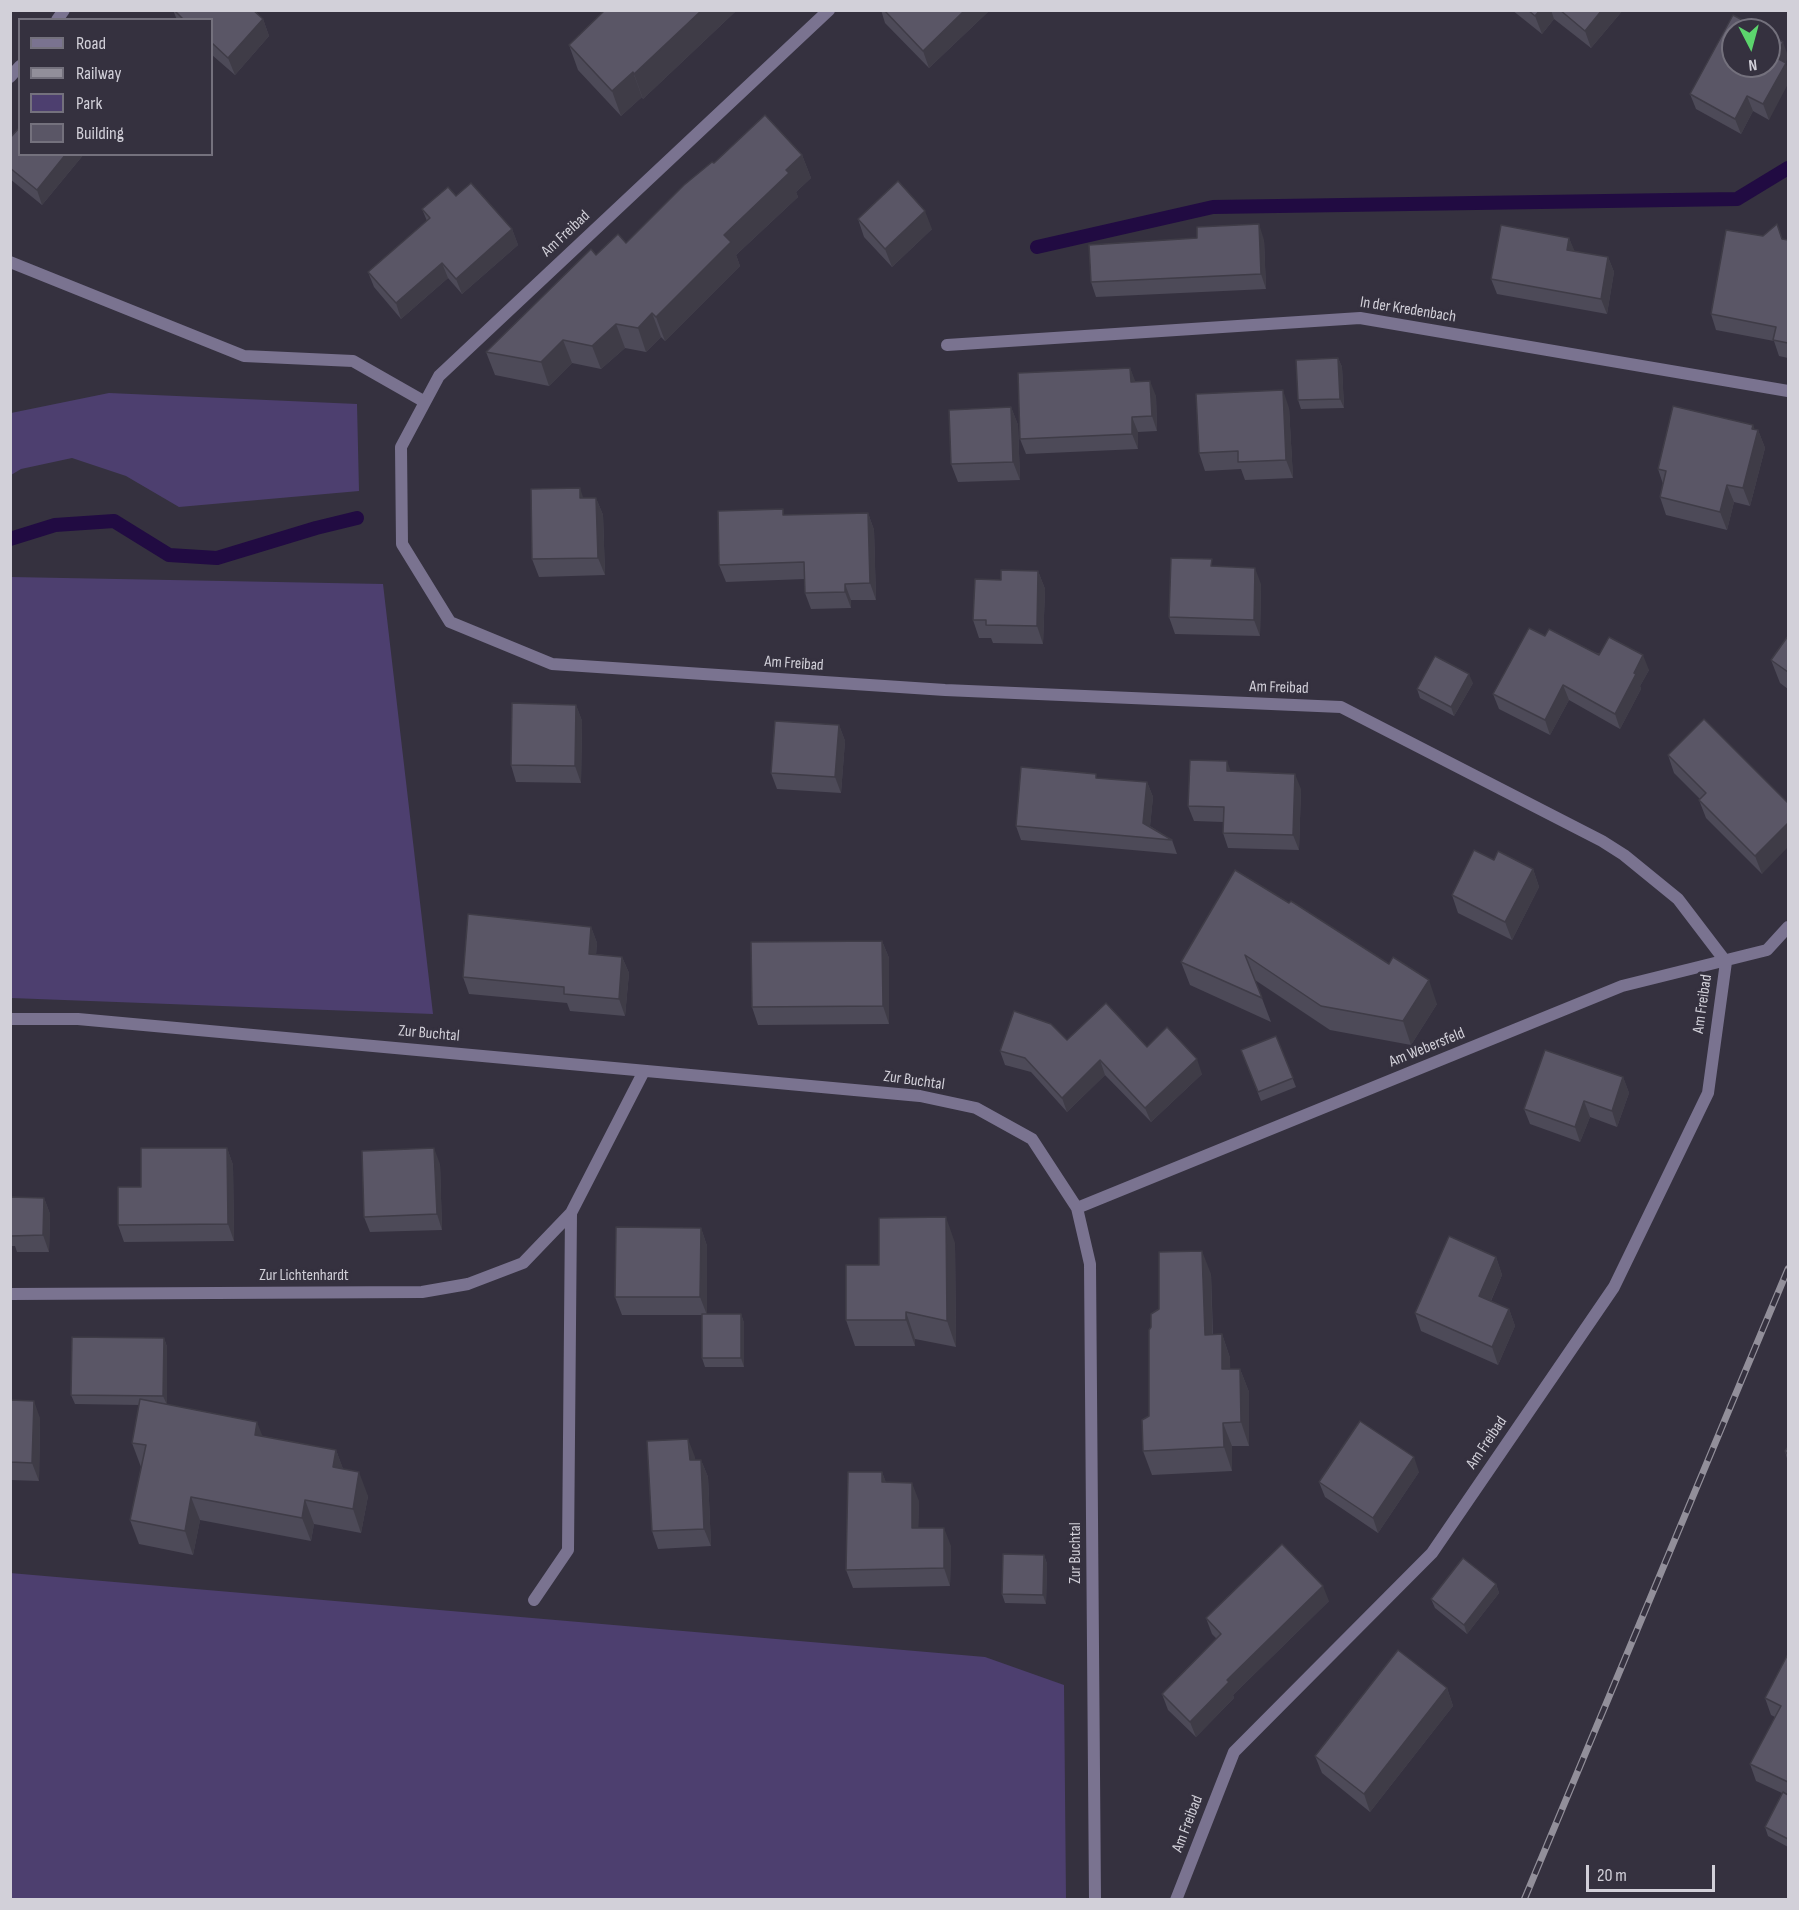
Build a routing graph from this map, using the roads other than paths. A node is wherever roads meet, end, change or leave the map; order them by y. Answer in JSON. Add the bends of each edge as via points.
{"nodes":[{"id":1,"x":828,"y":10,"type":"edge"},
{"id":2,"x":10,"y":262,"type":"edge"},
{"id":3,"x":947,"y":345,"type":"dead end"},
{"id":4,"x":1788,"y":391,"type":"edge"},
{"id":5,"x":425,"y":402,"type":"junction"},
{"id":6,"x":1788,"y":927,"type":"edge"},
{"id":7,"x":1726,"y":962,"type":"junction"},
{"id":8,"x":10,"y":1019,"type":"edge"},
{"id":9,"x":644,"y":1071,"type":"junction"},
{"id":10,"x":1077,"y":1208,"type":"junction"},
{"id":11,"x":571,"y":1213,"type":"junction"},
{"id":12,"x":10,"y":1294,"type":"edge"},
{"id":13,"x":534,"y":1600,"type":"dead end"},
{"id":14,"x":1095,"y":1899,"type":"edge"},
{"id":15,"x":1176,"y":1899,"type":"edge"}],
"edges":[{"from":1,"to":5,"type":"street","name":"Am Freibad","via":[[439,376]]},
{"from":2,"to":5,"type":"street","via":[[243,356],[353,361]]},
{"from":3,"to":4,"type":"street","name":"In der Kredenbach","via":[[1360,318]]},
{"from":5,"to":7,"type":"street","name":"Am Freibad","via":[[401,447],[402,544],[450,622],[552,664],[945,690],[1341,707],[1624,855],[1678,899]]},
{"from":6,"to":7,"type":"street","name":"Am Webersfeld","via":[[1767,950]]},
{"from":7,"to":10,"type":"street","name":"Am Webersfeld","via":[[1622,986]]},
{"from":7,"to":15,"type":"street","name":"Am Freibad","via":[[1708,1093],[1614,1287],[1431,1553],[1234,1752]]},
{"from":8,"to":9,"type":"street","name":"Zur Buchtal","via":[[78,1019]]},
{"from":9,"to":10,"type":"street","name":"Zur Buchtal","via":[[920,1096],[976,1108],[1032,1139]]},
{"from":9,"to":11,"type":"street","name":"Zur Lichtenhardt"},
{"from":10,"to":14,"type":"street","name":"Zur Buchtal","via":[[1090,1264]]},
{"from":11,"to":12,"type":"street","name":"Zur Lichtenhardt","via":[[523,1263],[468,1284],[422,1292]]},
{"from":11,"to":13,"type":"street","name":"Zur Lichtenhardt","via":[[567,1550]]}]}
